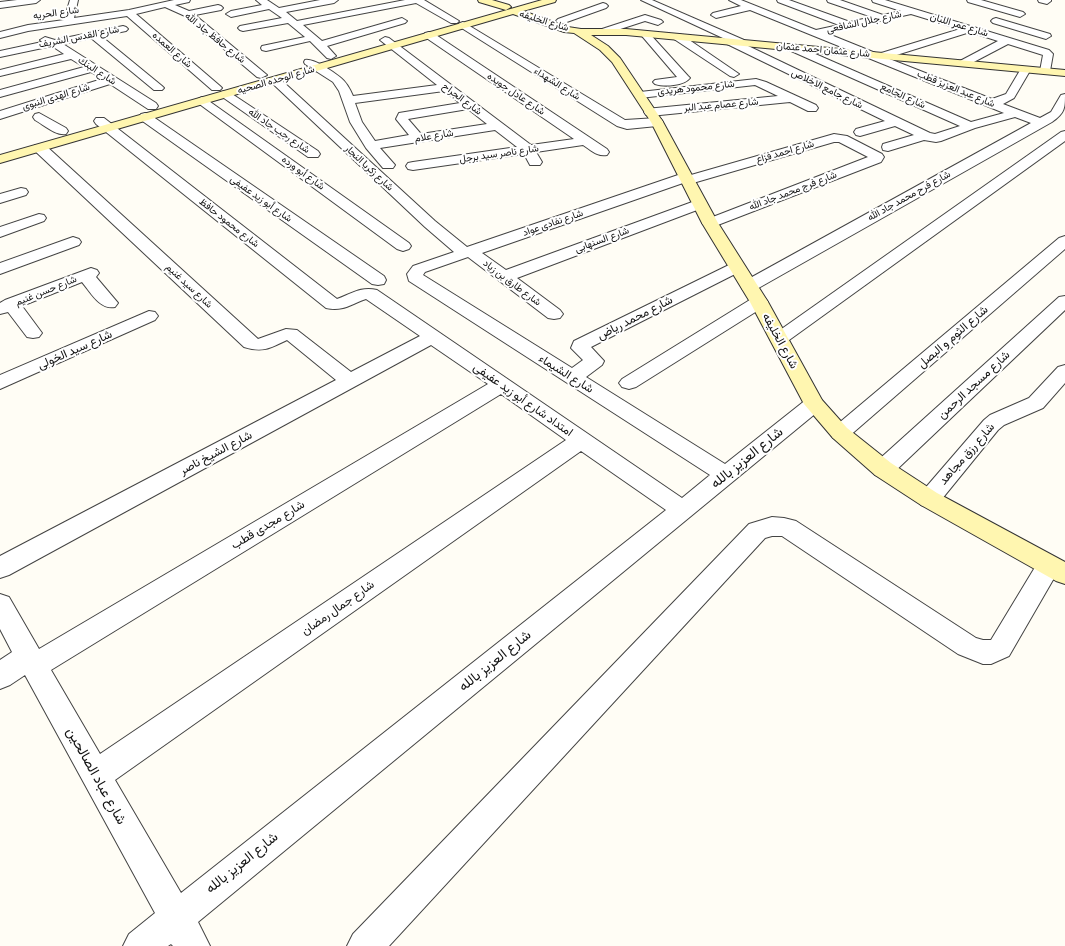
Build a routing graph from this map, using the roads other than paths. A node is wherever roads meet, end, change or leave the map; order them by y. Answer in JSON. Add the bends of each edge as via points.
{"nodes":[{"id":1,"x":36,"y":0,"type":"edge"},
{"id":2,"x":74,"y":0,"type":"edge"},
{"id":3,"x":140,"y":0,"type":"edge"},
{"id":4,"x":186,"y":0,"type":"edge"},
{"id":5,"x":334,"y":0,"type":"edge"},
{"id":6,"x":418,"y":0,"type":"edge"},
{"id":7,"x":482,"y":0,"type":"edge"},
{"id":8,"x":531,"y":0,"type":"edge"},
{"id":9,"x":552,"y":0,"type":"edge"},
{"id":10,"x":645,"y":0,"type":"edge"},
{"id":11,"x":733,"y":0,"type":"edge"},
{"id":12,"x":780,"y":0,"type":"edge"},
{"id":13,"x":831,"y":0,"type":"edge"},
{"id":14,"x":876,"y":0,"type":"edge"},
{"id":15,"x":902,"y":0,"type":"edge"},
{"id":16,"x":971,"y":0,"type":"edge"},
{"id":17,"x":311,"y":2,"type":"edge"},
{"id":18,"x":1016,"y":3,"type":"dead end"},
{"id":19,"x":267,"y":4,"type":"edge"},
{"id":20,"x":167,"y":5,"type":"junction"},
{"id":21,"x":391,"y":6,"type":"junction"},
{"id":22,"x":604,"y":6,"type":"dead end"},
{"id":23,"x":751,"y":7,"type":"junction"},
{"id":24,"x":2,"y":8,"type":"edge"},
{"id":25,"x":218,"y":8,"type":"dead end"},
{"id":26,"x":514,"y":9,"type":"junction"},
{"id":27,"x":1000,"y":9,"type":"junction"},
{"id":28,"x":144,"y":10,"type":"junction"},
{"id":29,"x":912,"y":11,"type":"junction"},
{"id":30,"x":129,"y":13,"type":"junction"},
{"id":31,"x":188,"y":14,"type":"junction"},
{"id":32,"x":231,"y":14,"type":"dead end"},
{"id":33,"x":716,"y":15,"type":"dead end"},
{"id":34,"x":933,"y":17,"type":"junction"},
{"id":35,"x":1028,"y":17,"type":"dead end"},
{"id":36,"x":686,"y":18,"type":"junction"},
{"id":37,"x":883,"y":18,"type":"junction"},
{"id":38,"x":985,"y":18,"type":"dead end"},
{"id":39,"x":478,"y":21,"type":"junction"},
{"id":40,"x":658,"y":22,"type":"junction"},
{"id":41,"x":68,"y":23,"type":"junction"},
{"id":42,"x":154,"y":23,"type":"dead end"},
{"id":43,"x":460,"y":23,"type":"junction"},
{"id":44,"x":910,"y":23,"type":"dead end"},
{"id":45,"x":0,"y":25,"type":"edge"},
{"id":46,"x":143,"y":25,"type":"junction"},
{"id":47,"x":295,"y":25,"type":"junction"},
{"id":48,"x":849,"y":25,"type":"junction"},
{"id":49,"x":21,"y":26,"type":"junction"},
{"id":50,"x":415,"y":28,"type":"junction"},
{"id":51,"x":573,"y":28,"type":"junction"},
{"id":52,"x":492,"y":29,"type":"dead end"},
{"id":53,"x":969,"y":29,"type":"junction"},
{"id":54,"x":208,"y":31,"type":"junction"},
{"id":55,"x":602,"y":32,"type":"junction"},
{"id":56,"x":626,"y":32,"type":"junction"},
{"id":57,"x":287,"y":33,"type":"dead end"},
{"id":58,"x":815,"y":33,"type":"junction"},
{"id":59,"x":645,"y":34,"type":"junction"},
{"id":60,"x":0,"y":35,"type":"edge"},
{"id":61,"x":93,"y":35,"type":"junction"},
{"id":62,"x":678,"y":37,"type":"junction"},
{"id":63,"x":312,"y":38,"type":"junction"},
{"id":64,"x":851,"y":38,"type":"dead end"},
{"id":65,"x":1007,"y":40,"type":"junction"},
{"id":66,"x":729,"y":41,"type":"junction"},
{"id":67,"x":836,"y":41,"type":"junction"},
{"id":68,"x":52,"y":42,"type":"junction"},
{"id":69,"x":740,"y":42,"type":"junction"},
{"id":70,"x":389,"y":43,"type":"junction"},
{"id":71,"x":1044,"y":43,"type":"junction"},
{"id":72,"x":320,"y":45,"type":"junction"},
{"id":73,"x":266,"y":48,"type":"dead end"},
{"id":74,"x":793,"y":48,"type":"junction"},
{"id":75,"x":0,"y":54,"type":"edge"},
{"id":76,"x":72,"y":55,"type":"junction"},
{"id":77,"x":331,"y":56,"type":"junction"},
{"id":78,"x":877,"y":56,"type":"junction"},
{"id":79,"x":964,"y":63,"type":"junction"},
{"id":80,"x":314,"y":65,"type":"junction"},
{"id":81,"x":984,"y":65,"type":"junction"},
{"id":82,"x":92,"y":68,"type":"junction"},
{"id":83,"x":1026,"y":69,"type":"junction"},
{"id":84,"x":1045,"y":71,"type":"junction"},
{"id":85,"x":0,"y":73,"type":"edge"},
{"id":86,"x":1065,"y":73,"type":"edge"},
{"id":87,"x":734,"y":74,"type":"dead end"},
{"id":88,"x":261,"y":75,"type":"junction"},
{"id":89,"x":111,"y":80,"type":"junction"},
{"id":90,"x":275,"y":80,"type":"junction"},
{"id":91,"x":446,"y":87,"type":"junction"},
{"id":92,"x":158,"y":88,"type":"dead end"},
{"id":93,"x":636,"y":89,"type":"junction"},
{"id":94,"x":956,"y":89,"type":"junction"},
{"id":95,"x":221,"y":91,"type":"junction"},
{"id":96,"x":0,"y":94,"type":"edge"},
{"id":97,"x":792,"y":98,"type":"junction"},
{"id":98,"x":1064,"y":98,"type":"edge"},
{"id":99,"x":348,"y":100,"type":"junction"},
{"id":100,"x":603,"y":100,"type":"dead end"},
{"id":101,"x":202,"y":101,"type":"junction"},
{"id":102,"x":992,"y":103,"type":"junction"},
{"id":103,"x":469,"y":104,"type":"junction"},
{"id":104,"x":613,"y":108,"type":"dead end"},
{"id":105,"x":812,"y":108,"type":"dead end"},
{"id":106,"x":149,"y":112,"type":"junction"},
{"id":107,"x":1016,"y":113,"type":"junction"},
{"id":108,"x":0,"y":115,"type":"edge"},
{"id":109,"x":653,"y":117,"type":"junction"},
{"id":110,"x":39,"y":118,"type":"dead end"},
{"id":111,"x":896,"y":122,"type":"junction"},
{"id":112,"x":1041,"y":123,"type":"junction"},
{"id":113,"x":104,"y":125,"type":"junction"},
{"id":114,"x":498,"y":126,"type":"junction"},
{"id":115,"x":970,"y":126,"type":"junction"},
{"id":116,"x":62,"y":132,"type":"junction"},
{"id":117,"x":860,"y":132,"type":"dead end"},
{"id":118,"x":1065,"y":135,"type":"edge"},
{"id":119,"x":925,"y":136,"type":"junction"},
{"id":120,"x":418,"y":138,"type":"junction"},
{"id":121,"x":585,"y":141,"type":"junction"},
{"id":122,"x":46,"y":143,"type":"junction"},
{"id":123,"x":371,"y":145,"type":"junction"},
{"id":124,"x":888,"y":147,"type":"dead end"},
{"id":125,"x":0,"y":149,"type":"edge"},
{"id":126,"x":528,"y":149,"type":"junction"},
{"id":127,"x":602,"y":152,"type":"dead end"},
{"id":128,"x":313,"y":154,"type":"dead end"},
{"id":129,"x":0,"y":159,"type":"edge"},
{"id":130,"x":876,"y":159,"type":"joint"},
{"id":131,"x":535,"y":162,"type":"dead end"},
{"id":132,"x":388,"y":165,"type":"dead end"},
{"id":133,"x":413,"y":166,"type":"dead end"},
{"id":134,"x":687,"y":178,"type":"junction"},
{"id":135,"x":21,"y":192,"type":"dead end"},
{"id":136,"x":0,"y":199,"type":"edge"},
{"id":137,"x":700,"y":204,"type":"junction"},
{"id":138,"x":39,"y":218,"type":"dead end"},
{"id":139,"x":710,"y":223,"type":"junction"},
{"id":140,"x":0,"y":232,"type":"edge"},
{"id":141,"x":73,"y":242,"type":"dead end"},
{"id":142,"x":1065,"y":242,"type":"edge"},
{"id":143,"x":403,"y":246,"type":"dead end"},
{"id":144,"x":468,"y":252,"type":"junction"},
{"id":145,"x":737,"y":267,"type":"junction"},
{"id":146,"x":0,"y":269,"type":"edge"},
{"id":147,"x":419,"y":269,"type":"joint"},
{"id":148,"x":504,"y":277,"type":"junction"},
{"id":149,"x":378,"y":280,"type":"dead end"},
{"id":150,"x":749,"y":286,"type":"junction"},
{"id":151,"x":364,"y":294,"type":"joint"},
{"id":152,"x":1065,"y":301,"type":"edge"},
{"id":153,"x":758,"y":302,"type":"junction"},
{"id":154,"x":109,"y":303,"type":"dead end"},
{"id":155,"x":6,"y":306,"type":"edge"},
{"id":156,"x":554,"y":314,"type":"dead end"},
{"id":157,"x":149,"y":316,"type":"dead end"},
{"id":158,"x":33,"y":333,"type":"dead end"},
{"id":159,"x":432,"y":337,"type":"junction"},
{"id":160,"x":779,"y":339,"type":"junction"},
{"id":161,"x":1065,"y":371,"type":"edge"},
{"id":162,"x":572,"y":377,"type":"junction"},
{"id":163,"x":349,"y":381,"type":"junction"},
{"id":164,"x":0,"y":383,"type":"edge"},
{"id":165,"x":629,"y":383,"type":"dead end"},
{"id":166,"x":501,"y":385,"type":"junction"},
{"id":167,"x":814,"y":404,"type":"junction"},
{"id":168,"x":840,"y":433,"type":"junction"},
{"id":169,"x":580,"y":440,"type":"junction"},
{"id":170,"x":883,"y":469,"type":"junction"},
{"id":171,"x":726,"y":475,"type":"junction"},
{"id":172,"x":929,"y":498,"type":"junction"},
{"id":173,"x":682,"y":510,"type":"junction"},
{"id":174,"x":1059,"y":567,"type":"edge"},
{"id":175,"x":0,"y":568,"type":"edge"},
{"id":176,"x":0,"y":605,"type":"edge"},
{"id":177,"x":31,"y":661,"type":"junction"},
{"id":178,"x":0,"y":676,"type":"edge"},
{"id":179,"x":96,"y":775,"type":"junction"},
{"id":180,"x":176,"y":917,"type":"junction"},
{"id":181,"x":141,"y":946,"type":"edge"},
{"id":182,"x":192,"y":946,"type":"edge"},
{"id":183,"x":364,"y":946,"type":"edge"}],
"edges":[{"from":1,"to":24,"type":"street"},
{"from":2,"to":41,"type":"street"},
{"from":3,"to":28,"type":"street"},
{"from":4,"to":20,"type":"street","name":"شارع الحريه"},
{"from":5,"to":17,"type":"street"},
{"from":6,"to":21,"type":"street"},
{"from":6,"to":43,"type":"street","name":"شارع الشهداء"},
{"from":7,"to":26,"type":"main road"},
{"from":8,"to":26,"type":"main road","name":"شارع الوحده الصحيه"},
{"from":9,"to":26,"type":"main road","name":"شارع الوحده الصحيه"},
{"from":10,"to":36,"type":"street"},
{"from":11,"to":23,"type":"street","name":"شارع عبد العزيز قطب"},
{"from":12,"to":48,"type":"street"},
{"from":13,"to":37,"type":"street"},
{"from":14,"to":29,"type":"street","name":"شارع عمر اللبان"},
{"from":15,"to":71,"type":"street"},
{"from":16,"to":27,"type":"street"},
{"from":17,"to":19,"type":"street"},
{"from":18,"to":27,"type":"street"},
{"from":19,"to":32,"type":"street"},
{"from":19,"to":47,"type":"street"},
{"from":20,"to":28,"type":"street","name":"شارع الحريه"},
{"from":20,"to":31,"type":"street","name":"شارع حافظ جاد الله"},
{"from":21,"to":47,"type":"street"},
{"from":21,"to":50,"type":"street","via":[[410,17]]},
{"from":22,"to":51,"type":"street"},
{"from":23,"to":33,"type":"street"},
{"from":23,"to":58,"type":"street","name":"شارع عبد العزيز قطب"},
{"from":25,"to":31,"type":"street"},
{"from":26,"to":39,"type":"main road","name":"شارع الوحده الصحيه"},
{"from":26,"to":43,"type":"main road","name":"شارع الوحده الصحيه"},
{"from":26,"to":51,"type":"main road","name":"شارع الخليفه"},
{"from":26,"to":51,"type":"main road","name":"شارع الخليفه","via":[[567,30]]},
{"from":27,"to":35,"type":"street"},
{"from":28,"to":30,"type":"street","name":"شارع الحريه"},
{"from":29,"to":34,"type":"street","name":"شارع عمر اللبان"},
{"from":29,"to":37,"type":"street","name":"شارع جلال الشافعى"},
{"from":30,"to":41,"type":"street","name":"شارع الحريه"},
{"from":30,"to":46,"type":"street","name":"شارع العمده"},
{"from":31,"to":54,"type":"street","name":"شارع حافظ جاد الله"},
{"from":34,"to":44,"type":"street"},
{"from":34,"to":53,"type":"street","name":"شارع عمر اللبان"},
{"from":36,"to":40,"type":"street"},
{"from":36,"to":69,"type":"street"},
{"from":37,"to":48,"type":"street","name":"شارع جلال الشافعى"},
{"from":38,"to":71,"type":"street"},
{"from":39,"to":43,"type":"main road","name":"شارع الوحده الصحيه"},
{"from":39,"to":52,"type":"street"},
{"from":40,"to":55,"type":"street","via":[[646,18]]},
{"from":40,"to":56,"type":"street"},
{"from":41,"to":49,"type":"street","name":"شارع الحريه"},
{"from":42,"to":46,"type":"street","name":"شارع القدس الشريف"},
{"from":43,"to":50,"type":"main road","name":"شارع الوحده الصحيه"},
{"from":43,"to":109,"type":"street","name":"شارع الشهداء","via":[[621,123],[627,125]]},
{"from":45,"to":49,"type":"street"},
{"from":46,"to":61,"type":"street","name":"شارع القدس الشريف"},
{"from":46,"to":95,"type":"street","name":"شارع العمده"},
{"from":47,"to":54,"type":"street","via":[[231,26]]},
{"from":47,"to":57,"type":"street"},
{"from":47,"to":63,"type":"street"},
{"from":48,"to":58,"type":"street","name":"شارع جلال الشافعى"},
{"from":49,"to":60,"type":"street","name":"شارع الحريه"},
{"from":49,"to":68,"type":"street","name":"شارع البنك"},
{"from":50,"to":70,"type":"main road","name":"شارع الوحده الصحيه"},
{"from":50,"to":72,"type":"street"},
{"from":50,"to":121,"type":"street","name":"شارع عادل جويده"},
{"from":51,"to":55,"type":"main road","name":"شارع عثمان احمد عثمان"},
{"from":51,"to":93,"type":"main road","name":"شارع الخليفه","via":[[597,42],[610,54]]},
{"from":53,"to":65,"type":"street","name":"شارع عمر اللبان"},
{"from":53,"to":78,"type":"street"},
{"from":54,"to":88,"type":"street","name":"شارع حافظ جاد الله"},
{"from":55,"to":56,"type":"main road","name":"شارع عثمان احمد عثمان"},
{"from":56,"to":59,"type":"main road","name":"شارع عثمان احمد عثمان"},
{"from":58,"to":67,"type":"street","name":"شارع عبد العزيز قطب"},
{"from":59,"to":62,"type":"main road","name":"شارع عثمان احمد عثمان"},
{"from":59,"to":93,"type":"street","via":[[684,79]]},
{"from":61,"to":68,"type":"street","name":"شارع القدس الشريف"},
{"from":61,"to":92,"type":"street"},
{"from":62,"to":66,"type":"main road","name":"شارع عثمان احمد عثمان"},
{"from":62,"to":87,"type":"street"},
{"from":63,"to":72,"type":"street"},
{"from":63,"to":73,"type":"street"},
{"from":64,"to":67,"type":"street"},
{"from":65,"to":71,"type":"street","name":"شارع عمر اللبان"},
{"from":65,"to":79,"type":"street"},
{"from":66,"to":69,"type":"main road","name":"شارع عثمان احمد عثمان"},
{"from":66,"to":111,"type":"street","name":"شارع جامع الاخلاص"},
{"from":67,"to":78,"type":"street","name":"شارع عبد العزيز قطب"},
{"from":68,"to":75,"type":"street","name":"شارع القدس الشريف"},
{"from":68,"to":76,"type":"street","name":"شارع البنك"},
{"from":69,"to":74,"type":"main road","name":"شارع عثمان احمد عثمان"},
{"from":70,"to":77,"type":"main road","name":"شارع الوحده الصحيه"},
{"from":70,"to":80,"type":"main road","name":"شارع الوحده الصحيه"},
{"from":70,"to":91,"type":"street","name":"شارع الجراح"},
{"from":71,"to":84,"type":"street","via":[[1048,54]]},
{"from":72,"to":77,"type":"street"},
{"from":74,"to":78,"type":"main road","name":"شارع عثمان احمد عثمان"},
{"from":74,"to":115,"type":"street","name":"شارع الجامع"},
{"from":76,"to":82,"type":"street","name":"شارع البنك"},
{"from":76,"to":85,"type":"street"},
{"from":77,"to":80,"type":"main road","name":"شارع الوحده الصحيه"},
{"from":78,"to":79,"type":"main road","name":"شارع عثمان احمد عثمان"},
{"from":78,"to":94,"type":"street","name":"شارع عبد العزيز قطب"},
{"from":79,"to":81,"type":"main road","name":"شارع عثمان احمد عثمان"},
{"from":80,"to":88,"type":"main road","name":"شارع الوحده الصحيه"},
{"from":80,"to":90,"type":"main road","name":"شارع الوحده الصحيه"},
{"from":80,"to":99,"type":"street","via":[[337,80],[345,90]]},
{"from":81,"to":83,"type":"main road","name":"شارع عثمان احمد عثمان"},
{"from":81,"to":94,"type":"street"},
{"from":82,"to":89,"type":"street","name":"شارع البنك"},
{"from":82,"to":96,"type":"street"},
{"from":83,"to":84,"type":"main road","name":"شارع عثمان احمد عثمان"},
{"from":83,"to":102,"type":"street","via":[[1010,96]]},
{"from":84,"to":86,"type":"main road","name":"شارع عثمان احمد عثمان"},
{"from":88,"to":95,"type":"main road","name":"شارع الوحده الصحيه"},
{"from":89,"to":106,"type":"street","name":"شارع البنك"},
{"from":89,"to":108,"type":"street","name":"شارع الهدى النبوى"},
{"from":90,"to":95,"type":"main road","name":"شارع الوحده الصحيه"},
{"from":90,"to":144,"type":"street","name":"شارع زكريا النجار","via":[[430,224]]},
{"from":91,"to":99,"type":"street"},
{"from":91,"to":103,"type":"street","name":"شارع الجراح"},
{"from":93,"to":97,"type":"street","name":"شارع محمود هريدى","via":[[753,82]]},
{"from":93,"to":109,"type":"main road","name":"شارع الخليفه"},
{"from":94,"to":102,"type":"street","name":"شارع عبد العزيز قطب"},
{"from":95,"to":101,"type":"main road","name":"شارع الوحده الصحيه"},
{"from":95,"to":106,"type":"main road","name":"شارع الوحده الصحيه"},
{"from":95,"to":128,"type":"street","name":"شارع رجب جاد الله"},
{"from":97,"to":105,"type":"street"},
{"from":97,"to":109,"type":"street","name":"شارع عصام عبد البر"},
{"from":98,"to":112,"type":"street","name":"شارع فرح محمد جاد الله","via":[[1056,114]]},
{"from":99,"to":123,"type":"street","via":[[356,122]]},
{"from":100,"to":104,"type":"street"},
{"from":101,"to":106,"type":"main road","name":"شارع الوحده الصحيه"},
{"from":101,"to":143,"type":"street","name":"شارع أبو ورده"},
{"from":102,"to":107,"type":"street","name":"شارع عبد العزيز قطب"},
{"from":103,"to":114,"type":"street","name":"شارع الجراح"},
{"from":103,"to":120,"type":"street","via":[[403,116],[402,119]]},
{"from":106,"to":113,"type":"main road","name":"شارع الوحده الصحيه"},
{"from":106,"to":149,"type":"street","name":"شارع أبو زيد عفيفى"},
{"from":107,"to":112,"type":"street","name":"شارع عبد العزيز قطب"},
{"from":107,"to":115,"type":"street"},
{"from":109,"to":134,"type":"main road","name":"شارع الخليفه"},
{"from":110,"to":116,"type":"street"},
{"from":111,"to":117,"type":"street"},
{"from":111,"to":119,"type":"street","name":"شارع جامع الاخلاص"},
{"from":112,"to":150,"type":"street","name":"شارع فرح محمد جاد الله"},
{"from":113,"to":116,"type":"main road","name":"شارع الوحده الصحيه"},
{"from":113,"to":122,"type":"main road","name":"شارع الوحده الصحيه"},
{"from":113,"to":151,"type":"street","name":"شارع محمود حافظ","via":[[332,304],[342,304]]},
{"from":114,"to":120,"type":"street","name":"شارع علام"},
{"from":114,"to":126,"type":"street","name":"شارع الجراح"},
{"from":115,"to":119,"type":"street","via":[[936,138]]},
{"from":116,"to":122,"type":"main road","name":"شارع الوحده الصحيه"},
{"from":118,"to":160,"type":"street"},
{"from":119,"to":124,"type":"street"},
{"from":120,"to":123,"type":"street","name":"شارع علام"},
{"from":121,"to":126,"type":"street","name":"شارع ناصر سيد برجل"},
{"from":121,"to":127,"type":"street","name":"شارع عادل جويده"},
{"from":122,"to":125,"type":"main road","name":"شارع الوحده الصحيه"},
{"from":122,"to":129,"type":"main road","name":"شارع الوحده الصحيه"},
{"from":122,"to":163,"type":"street","name":"شارع سيد غنيم","via":[[251,344],[262,345],[285,334],[291,334]]},
{"from":123,"to":132,"type":"street"},
{"from":126,"to":131,"type":"street","name":"شارع الجراح"},
{"from":126,"to":133,"type":"street","name":"شارع ناصر سيد برجل"},
{"from":130,"to":134,"type":"street","name":"شارع احمد فزاع","via":[[875,154],[834,138]]},
{"from":130,"to":139,"type":"street","name":"شارع فرج محمد جاد الله"},
{"from":134,"to":137,"type":"main road","name":"شارع الخليفه"},
{"from":134,"to":144,"type":"street","name":"شارع نفادى عواد"},
{"from":135,"to":136,"type":"street"},
{"from":137,"to":139,"type":"main road","name":"شارع الخليفه"},
{"from":137,"to":148,"type":"street","name":"شارع السنهابى"},
{"from":138,"to":140,"type":"street"},
{"from":139,"to":145,"type":"main road","name":"شارع الخليفه"},
{"from":141,"to":146,"type":"street"},
{"from":142,"to":168,"type":"street","name":"شارع الثوم و البصل"},
{"from":144,"to":147,"type":"street","name":"شارع نفادى عواد"},
{"from":144,"to":148,"type":"street","name":"شارع طارق بن زياد"},
{"from":145,"to":150,"type":"main road","name":"شارع الخليفه"},
{"from":145,"to":162,"type":"street","name":"شارع محمد رياض","via":[[581,345],[579,348],[595,361]]},
{"from":147,"to":162,"type":"street","name":"شارع الشيماء","via":[[415,274],[417,279]]},
{"from":148,"to":156,"type":"street","name":"شارع طارق بن زياد"},
{"from":150,"to":153,"type":"main road","name":"شارع الخليفه"},
{"from":151,"to":159,"type":"street","name":"امتداد شارع أبو زيد عفيفى","via":[[371,294]]},
{"from":152,"to":170,"type":"street","name":"شارع مسجد الرحمن"},
{"from":153,"to":160,"type":"main road","name":"شارع الخليفه"},
{"from":153,"to":165,"type":"street"},
{"from":154,"to":155,"type":"street","name":"شارع حسن غنيم","via":[[88,274]]},
{"from":155,"to":158,"type":"street"},
{"from":157,"to":164,"type":"street","name":"شارع سيد الخولى"},
{"from":159,"to":163,"type":"street","name":"شارع الشيخ ناصر"},
{"from":159,"to":166,"type":"street","name":"امتداد شارع أبو زيد عفيفى"},
{"from":160,"to":167,"type":"main road","name":"شارع الخليفه"},
{"from":161,"to":172,"type":"street","name":"شارع رزق مجاهد","via":[[1036,403],[991,425]]},
{"from":162,"to":171,"type":"street","name":"شارع الشيماء"},
{"from":163,"to":175,"type":"street","name":"شارع الشيخ ناصر"},
{"from":166,"to":169,"type":"street","name":"امتداد شارع أبو زيد عفيفى"},
{"from":166,"to":177,"type":"street","name":"شارع مجدى قطب"},
{"from":167,"to":168,"type":"main road","name":"شارع الخليفه"},
{"from":167,"to":171,"type":"street","name":"شارع العزيز بالله"},
{"from":168,"to":170,"type":"main road","name":"شارع الخليفه"},
{"from":169,"to":173,"type":"street","name":"امتداد شارع أبو زيد عفيفى"},
{"from":169,"to":179,"type":"street","name":"شارع جمال رمضان"},
{"from":170,"to":172,"type":"main road","name":"شارع الخليفه"},
{"from":171,"to":173,"type":"street","name":"شارع العزيز بالله"},
{"from":172,"to":174,"type":"main road","name":"شارع الخليفه"},
{"from":173,"to":180,"type":"street","name":"شارع العزيز بالله"},
{"from":174,"to":183,"type":"street","via":[[1000,648],[982,652],[967,646],[788,528],[777,526],[756,531]]},
{"from":176,"to":177,"type":"street","name":"شارع عباد الصالحين"},
{"from":177,"to":178,"type":"street","name":"شارع مجدى قطب"},
{"from":177,"to":179,"type":"street","name":"شارع عباد الصالحين"},
{"from":179,"to":180,"type":"street","name":"شارع عباد الصالحين"},
{"from":180,"to":181,"type":"street","name":"شارع العزيز بالله"},
{"from":180,"to":182,"type":"street","name":"شارع عباد الصالحين"}]}
